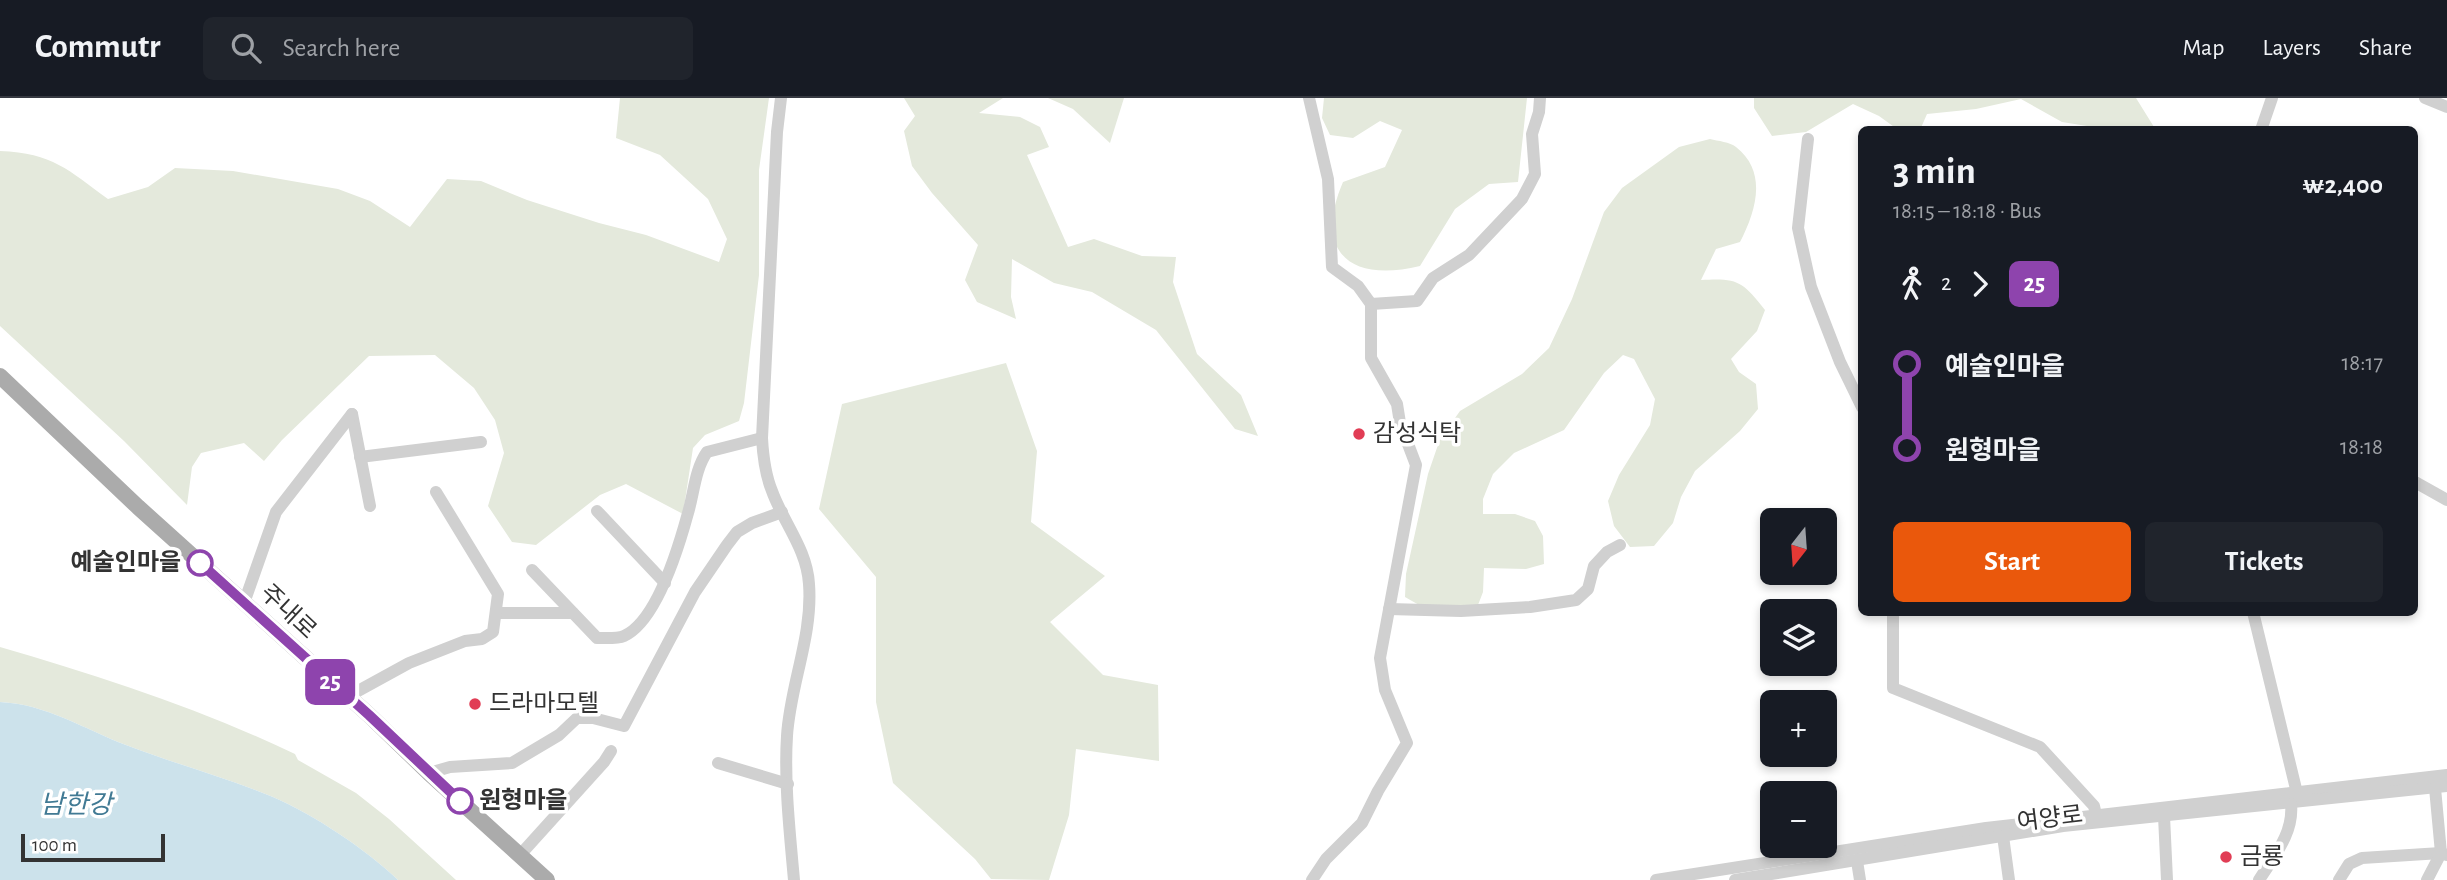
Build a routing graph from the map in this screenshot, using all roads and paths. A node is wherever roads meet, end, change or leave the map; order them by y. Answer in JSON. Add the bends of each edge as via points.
{"nodes":[{"id":1,"x":781,"y":98,"type":"edge"},
{"id":2,"x":1309,"y":98,"type":"edge"},
{"id":3,"x":1540,"y":98,"type":"edge"},
{"id":4,"x":2272,"y":98,"type":"edge"},
{"id":5,"x":2425,"y":98,"type":"edge"},
{"id":6,"x":2447,"y":107,"type":"edge"},
{"id":7,"x":2262,"y":126,"type":"edge"},
{"id":8,"x":1808,"y":139,"type":"dead end"},
{"id":9,"x":1371,"y":304,"type":"junction"},
{"id":10,"x":0,"y":376,"type":"edge"},
{"id":11,"x":1858,"y":399,"type":"edge"},
{"id":12,"x":762,"y":438,"type":"junction"},
{"id":13,"x":481,"y":442,"type":"dead end"},
{"id":14,"x":360,"y":457,"type":"junction"},
{"id":15,"x":2418,"y":484,"type":"edge"},
{"id":16,"x":436,"y":492,"type":"dead end"},
{"id":17,"x":2447,"y":500,"type":"edge"},
{"id":18,"x":370,"y":506,"type":"dead end"},
{"id":19,"x":597,"y":511,"type":"dead end"},
{"id":20,"x":782,"y":512,"type":"junction"},
{"id":21,"x":1619,"y":545,"type":"dead end"},
{"id":22,"x":532,"y":570,"type":"dead end"},
{"id":23,"x":665,"y":583,"type":"junction"},
{"id":24,"x":244,"y":603,"type":"junction"},
{"id":25,"x":1389,"y":609,"type":"junction"},
{"id":26,"x":497,"y":613,"type":"junction"},
{"id":27,"x":573,"y":613,"type":"junction"},
{"id":28,"x":1893,"y":616,"type":"edge"},
{"id":29,"x":2254,"y":616,"type":"edge"},
{"id":30,"x":347,"y":697,"type":"junction"},
{"id":31,"x":611,"y":751,"type":"dead end"},
{"id":32,"x":718,"y":763,"type":"dead end"},
{"id":33,"x":429,"y":773,"type":"junction"},
{"id":34,"x":2447,"y":775,"type":"edge"},
{"id":35,"x":788,"y":784,"type":"junction"},
{"id":36,"x":2441,"y":787,"type":"edge"},
{"id":37,"x":2294,"y":799,"type":"junction"},
{"id":38,"x":2164,"y":816,"type":"junction"},
{"id":39,"x":2096,"y":818,"type":"junction"},
{"id":40,"x":2003,"y":836,"type":"junction"},
{"id":41,"x":2444,"y":854,"type":"edge"},
{"id":42,"x":520,"y":855,"type":"junction"},
{"id":43,"x":1857,"y":861,"type":"junction"},
{"id":44,"x":1676,"y":878,"type":"edge"},
{"id":45,"x":547,"y":880,"type":"edge"},
{"id":46,"x":794,"y":880,"type":"edge"},
{"id":47,"x":1312,"y":880,"type":"edge"},
{"id":48,"x":1656,"y":880,"type":"edge"},
{"id":49,"x":1735,"y":880,"type":"edge"},
{"id":50,"x":1860,"y":880,"type":"edge"},
{"id":51,"x":2009,"y":880,"type":"edge"},
{"id":52,"x":2167,"y":880,"type":"edge"},
{"id":53,"x":2259,"y":880,"type":"edge"},
{"id":54,"x":2339,"y":880,"type":"edge"},
{"id":55,"x":2427,"y":880,"type":"edge"}],
"edges":[{"from":1,"to":12,"type":"street"},
{"from":2,"to":9,"type":"street","via":[[1328,179],[1332,267]]},
{"from":3,"to":9,"type":"street","via":[[1532,134],[1535,174],[1522,199],[1469,255],[1433,278],[1417,301]]},
{"from":4,"to":7,"type":"street"},
{"from":5,"to":6,"type":"street"},
{"from":8,"to":11,"type":"street","via":[[1798,228],[1811,287]]},
{"from":9,"to":25,"type":"street","via":[[1371,358],[1397,404],[1416,465]]},
{"from":10,"to":24,"type":"main road","name":"주내로"},
{"from":12,"to":20,"type":"street","via":[[772,491]]},
{"from":12,"to":23,"type":"street","via":[[707,452],[700,461]]},
{"from":13,"to":14,"type":"street"},
{"from":14,"to":18,"type":"street"},
{"from":14,"to":24,"type":"street","via":[[352,414],[276,512]]},
{"from":15,"to":17,"type":"street"},
{"from":16,"to":26,"type":"street","via":[[498,594]]},
{"from":19,"to":23,"type":"street"},
{"from":20,"to":33,"type":"street","via":[[737,532],[727,545],[695,592],[624,726],[577,718],[559,736],[512,763]]},
{"from":20,"to":35,"type":"street","via":[[801,550],[810,584],[809,622],[787,737]]},
{"from":21,"to":25,"type":"street","via":[[1594,566],[1588,589],[1576,600],[1461,611]]},
{"from":22,"to":27,"type":"street"},
{"from":23,"to":27,"type":"street","via":[[642,622],[623,636],[597,638]]},
{"from":24,"to":30,"type":"main road","name":"주내로"},
{"from":25,"to":47,"type":"street","via":[[1380,658],[1385,690],[1407,743],[1362,823]]},
{"from":26,"to":27,"type":"street"},
{"from":26,"to":30,"type":"street","via":[[493,632],[482,639],[409,663]]},
{"from":28,"to":39,"type":"street","via":[[1893,688],[2040,747],[2094,806]]},
{"from":29,"to":37,"type":"street"},
{"from":30,"to":33,"type":"main road","name":"주내로"},
{"from":31,"to":42,"type":"street"},
{"from":32,"to":35,"type":"street"},
{"from":33,"to":42,"type":"main road","name":"주내로"},
{"from":34,"to":37,"type":"street","name":"여양로"},
{"from":35,"to":46,"type":"street"},
{"from":36,"to":37,"type":"street","name":"여양로"},
{"from":36,"to":41,"type":"street"},
{"from":37,"to":38,"type":"street","name":"여양로"},
{"from":37,"to":39,"type":"street","name":"여양로"},
{"from":37,"to":53,"type":"street","via":[[2292,822]]},
{"from":38,"to":39,"type":"street","name":"여양로"},
{"from":38,"to":52,"type":"street"},
{"from":39,"to":40,"type":"street","name":"여양로"},
{"from":39,"to":44,"type":"street","name":"여양로","via":[[1986,828]]},
{"from":40,"to":43,"type":"street","name":"여양로"},
{"from":40,"to":51,"type":"street"},
{"from":41,"to":54,"type":"street","via":[[2362,858],[2349,864]]},
{"from":41,"to":55,"type":"street"},
{"from":42,"to":45,"type":"main road","name":"주내로"},
{"from":43,"to":49,"type":"street","name":"여양로"},
{"from":43,"to":50,"type":"street"},
{"from":44,"to":48,"type":"street","name":"여양로"}]}
